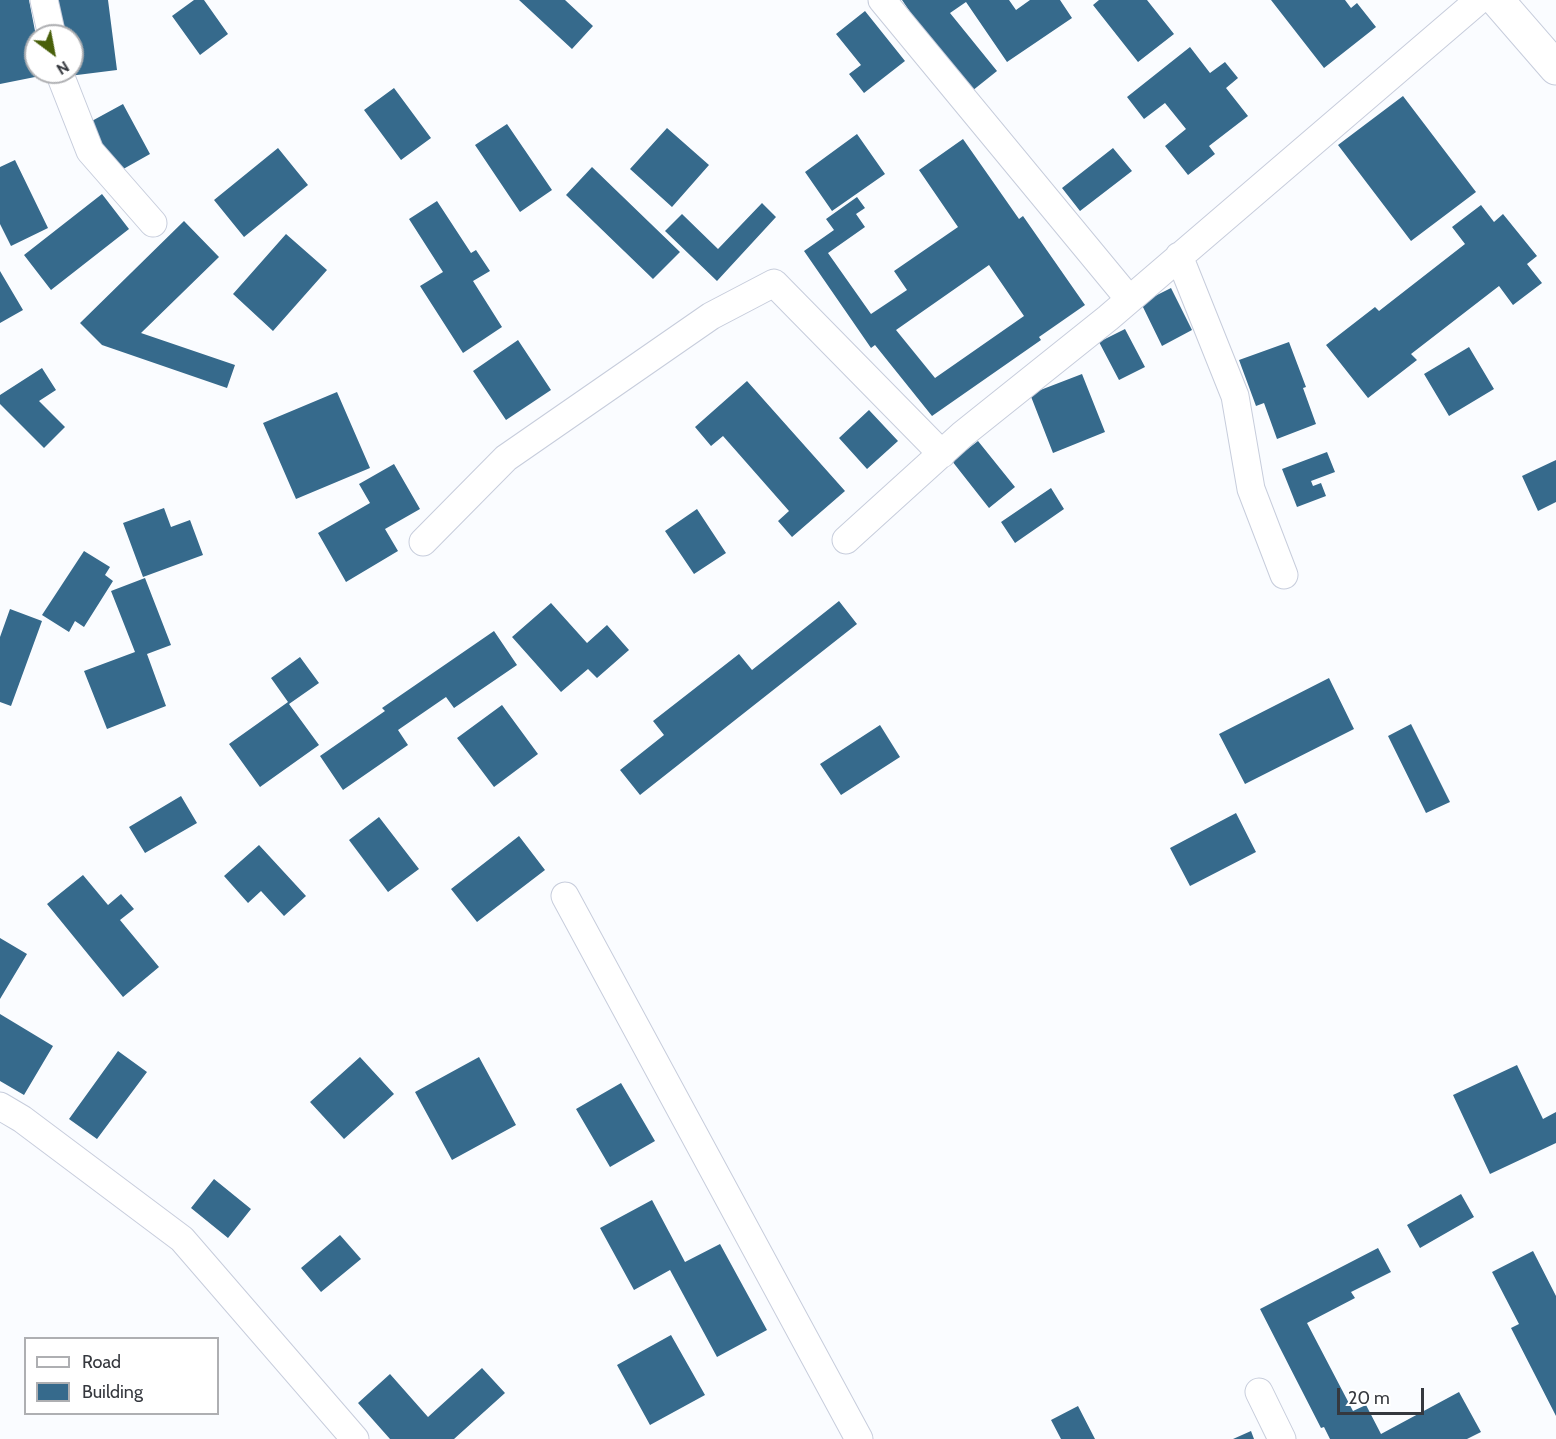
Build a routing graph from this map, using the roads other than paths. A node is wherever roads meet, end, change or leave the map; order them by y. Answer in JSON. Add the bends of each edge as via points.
{"nodes":[{"id":1,"x":44,"y":0,"type":"edge"},
{"id":2,"x":882,"y":0,"type":"edge"},
{"id":3,"x":1479,"y":0,"type":"edge"},
{"id":4,"x":1497,"y":0,"type":"edge"},
{"id":5,"x":49,"y":24,"type":"edge"},
{"id":6,"x":1556,"y":68,"type":"edge"},
{"id":7,"x":64,"y":84,"type":"edge"},
{"id":8,"x":153,"y":224,"type":"dead end"},
{"id":9,"x":1179,"y":256,"type":"junction"},
{"id":10,"x":1129,"y":299,"type":"junction"},
{"id":11,"x":942,"y":454,"type":"junction"},
{"id":12,"x":846,"y":540,"type":"dead end"},
{"id":13,"x":423,"y":542,"type":"dead end"},
{"id":14,"x":1284,"y":575,"type":"dead end"},
{"id":15,"x":565,"y":896,"type":"dead end"},
{"id":16,"x":0,"y":1106,"type":"edge"},
{"id":17,"x":1259,"y":1392,"type":"dead end"},
{"id":18,"x":355,"y":1439,"type":"edge"},
{"id":19,"x":859,"y":1439,"type":"edge"},
{"id":20,"x":1282,"y":1439,"type":"edge"}],
"edges":[{"from":1,"to":5,"type":"street"},
{"from":2,"to":10,"type":"street"},
{"from":3,"to":9,"type":"street"},
{"from":4,"to":6,"type":"main road"},
{"from":7,"to":8,"type":"street","via":[[90,151]]},
{"from":9,"to":10,"type":"street"},
{"from":9,"to":14,"type":"street","via":[[1235,396],[1251,489]]},
{"from":10,"to":11,"type":"street"},
{"from":11,"to":12,"type":"street"},
{"from":11,"to":13,"type":"street","via":[[774,283],[711,316],[506,458]]},
{"from":15,"to":19,"type":"street"},
{"from":16,"to":18,"type":"street","via":[[182,1239]]},
{"from":17,"to":20,"type":"street"}]}
